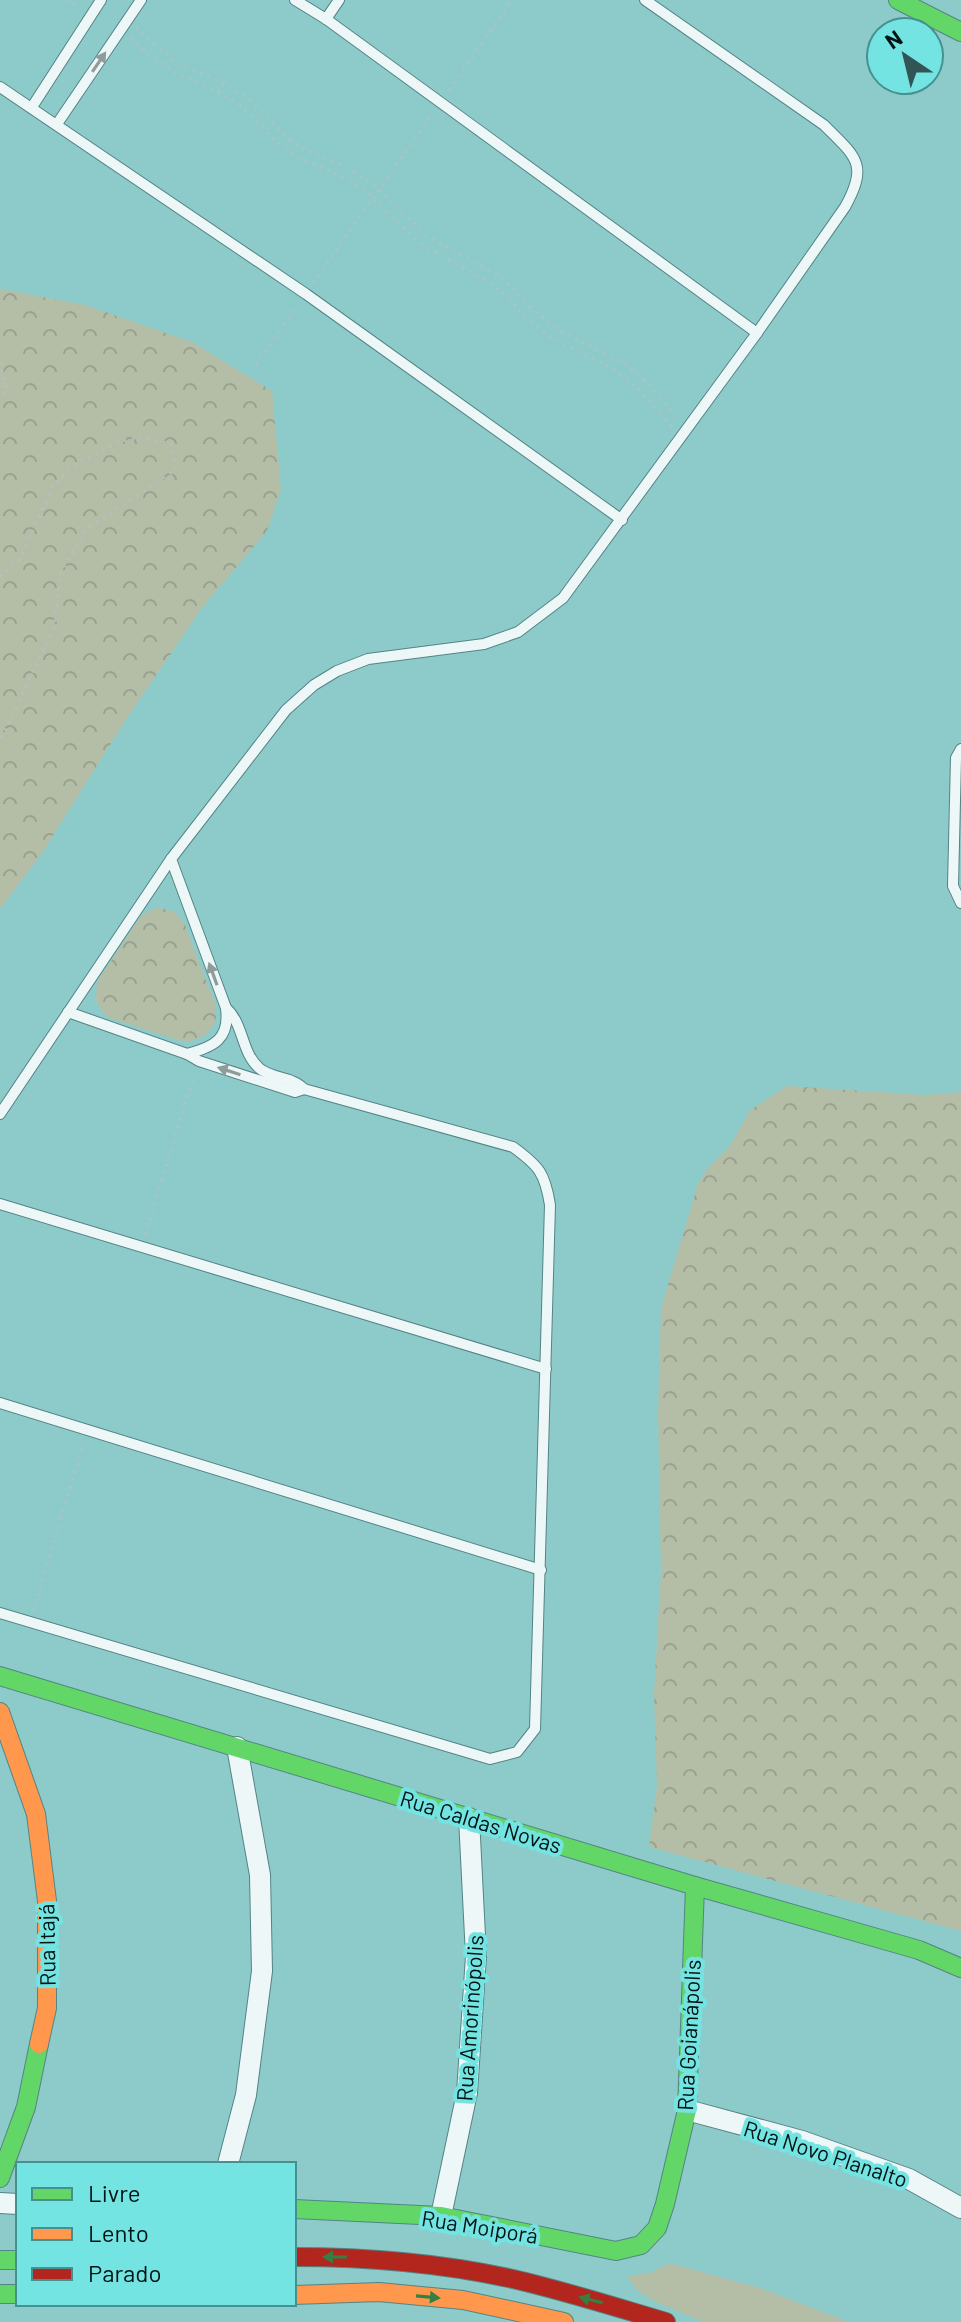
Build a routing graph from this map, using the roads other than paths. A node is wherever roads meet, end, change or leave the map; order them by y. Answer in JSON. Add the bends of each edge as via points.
{"nodes":[{"id":1,"x":101,"y":0,"type":"edge"},
{"id":2,"x":141,"y":0,"type":"edge"},
{"id":3,"x":295,"y":0,"type":"edge"},
{"id":4,"x":339,"y":0,"type":"edge"},
{"id":5,"x":645,"y":0,"type":"edge"},
{"id":6,"x":898,"y":0,"type":"edge"},
{"id":7,"x":326,"y":19,"type":"junction"},
{"id":8,"x":961,"y":32,"type":"edge"},
{"id":9,"x":0,"y":87,"type":"edge"},
{"id":10,"x":32,"y":107,"type":"junction"},
{"id":11,"x":57,"y":124,"type":"junction"},
{"id":12,"x":757,"y":333,"type":"junction"},
{"id":13,"x":622,"y":520,"type":"junction"},
{"id":14,"x":961,"y":749,"type":"edge"},
{"id":15,"x":171,"y":859,"type":"junction"},
{"id":16,"x":961,"y":903,"type":"edge"},
{"id":17,"x":226,"y":1008,"type":"junction"},
{"id":18,"x":68,"y":1012,"type":"junction"},
{"id":19,"x":187,"y":1054,"type":"junction"},
{"id":20,"x":304,"y":1089,"type":"junction"},
{"id":21,"x":0,"y":1114,"type":"edge"},
{"id":22,"x":0,"y":1204,"type":"edge"},
{"id":23,"x":546,"y":1369,"type":"junction"},
{"id":24,"x":0,"y":1403,"type":"edge"},
{"id":25,"x":541,"y":1570,"type":"junction"},
{"id":26,"x":0,"y":1613,"type":"edge"},
{"id":27,"x":0,"y":1676,"type":"edge"},
{"id":28,"x":0,"y":1712,"type":"edge"},
{"id":29,"x":237,"y":1747,"type":"junction"},
{"id":30,"x":469,"y":1818,"type":"junction"},
{"id":31,"x":695,"y":1886,"type":"junction"},
{"id":32,"x":961,"y":1968,"type":"edge"},
{"id":33,"x":687,"y":2110,"type":"junction"},
{"id":34,"x":229,"y":2162,"type":"edge"},
{"id":35,"x":0,"y":2178,"type":"edge"},
{"id":36,"x":961,"y":2208,"type":"edge"},
{"id":37,"x":296,"y":2209,"type":"edge"},
{"id":38,"x":441,"y":2216,"type":"junction"},
{"id":39,"x":616,"y":2251,"type":"joint"},
{"id":40,"x":296,"y":2257,"type":"edge"},
{"id":41,"x":381,"y":2259,"type":"junction"},
{"id":42,"x":379,"y":2292,"type":"junction"},
{"id":43,"x":296,"y":2295,"type":"edge"},
{"id":44,"x":564,"y":2322,"type":"edge"},
{"id":45,"x":666,"y":2322,"type":"edge"}],
"edges":[{"from":1,"to":10,"type":"lane"},
{"from":11,"to":2,"type":"lane","one_way":true},
{"from":3,"to":7,"type":"lane"},
{"from":4,"to":7,"type":"lane"},
{"from":5,"to":12,"type":"lane","via":[[824,125],[858,168],[857,186],[845,207]]},
{"from":6,"to":8,"type":"street"},
{"from":7,"to":12,"type":"lane"},
{"from":9,"to":10,"type":"lane"},
{"from":10,"to":11,"type":"lane"},
{"from":11,"to":13,"type":"lane"},
{"from":12,"to":13,"type":"lane"},
{"from":13,"to":15,"type":"lane","via":[[563,598],[518,632],[484,644],[368,659],[314,685],[286,710]]},
{"from":14,"to":16,"type":"lane","via":[[956,758],[953,886]]},
{"from":17,"to":15,"type":"lane","one_way":true},
{"from":15,"to":18,"type":"lane"},
{"from":17,"to":19,"type":"lane","via":[[224,1036]]},
{"from":17,"to":20,"type":"lane","via":[[235,1016],[256,1065]]},
{"from":18,"to":19,"type":"lane"},
{"from":18,"to":21,"type":"lane"},
{"from":20,"to":19,"type":"lane","one_way":true,"via":[[295,1092]]},
{"from":20,"to":23,"type":"lane","via":[[513,1147],[534,1162],[547,1183],[550,1205]]},
{"from":22,"to":23,"type":"lane"},
{"from":23,"to":25,"type":"lane"},
{"from":24,"to":25,"type":"lane"},
{"from":25,"to":26,"type":"lane","via":[[535,1729],[517,1752],[490,1759]]},
{"from":27,"to":29,"type":"street","name":"Rua Caldas Novas"},
{"from":28,"to":35,"type":"street","name":"Rua Itajá","via":[[36,1814],[47,1901],[47,2008],[26,2107]]},
{"from":29,"to":30,"type":"street","name":"Rua Caldas Novas"},
{"from":29,"to":34,"type":"street","via":[[260,1875],[262,1971],[246,2095]]},
{"from":30,"to":31,"type":"street","name":"Rua Caldas Novas"},
{"from":30,"to":38,"type":"street","name":"Rua Amorinópolis","via":[[476,1956],[467,2093]]},
{"from":31,"to":32,"type":"street","name":"Rua Caldas Novas","via":[[919,1950]]},
{"from":31,"to":33,"type":"street","name":"Rua Goianápolis"},
{"from":33,"to":36,"type":"street","name":"Rua Novo Planalto","via":[[802,2141],[909,2179]]},
{"from":33,"to":39,"type":"street","name":"Rua Goianápolis","via":[[657,2228],[641,2245]]},
{"from":37,"to":38,"type":"street","name":"Rua Moiporá"},
{"from":38,"to":39,"type":"street","name":"Rua Moiporá"},
{"from":41,"to":40,"type":"street","one_way":true},
{"from":41,"to":42,"type":"street"},
{"from":45,"to":41,"type":"street","one_way":true,"via":[[490,2274]]},
{"from":42,"to":43,"type":"street"},
{"from":42,"to":44,"type":"street","one_way":true,"via":[[463,2300]]}]}
